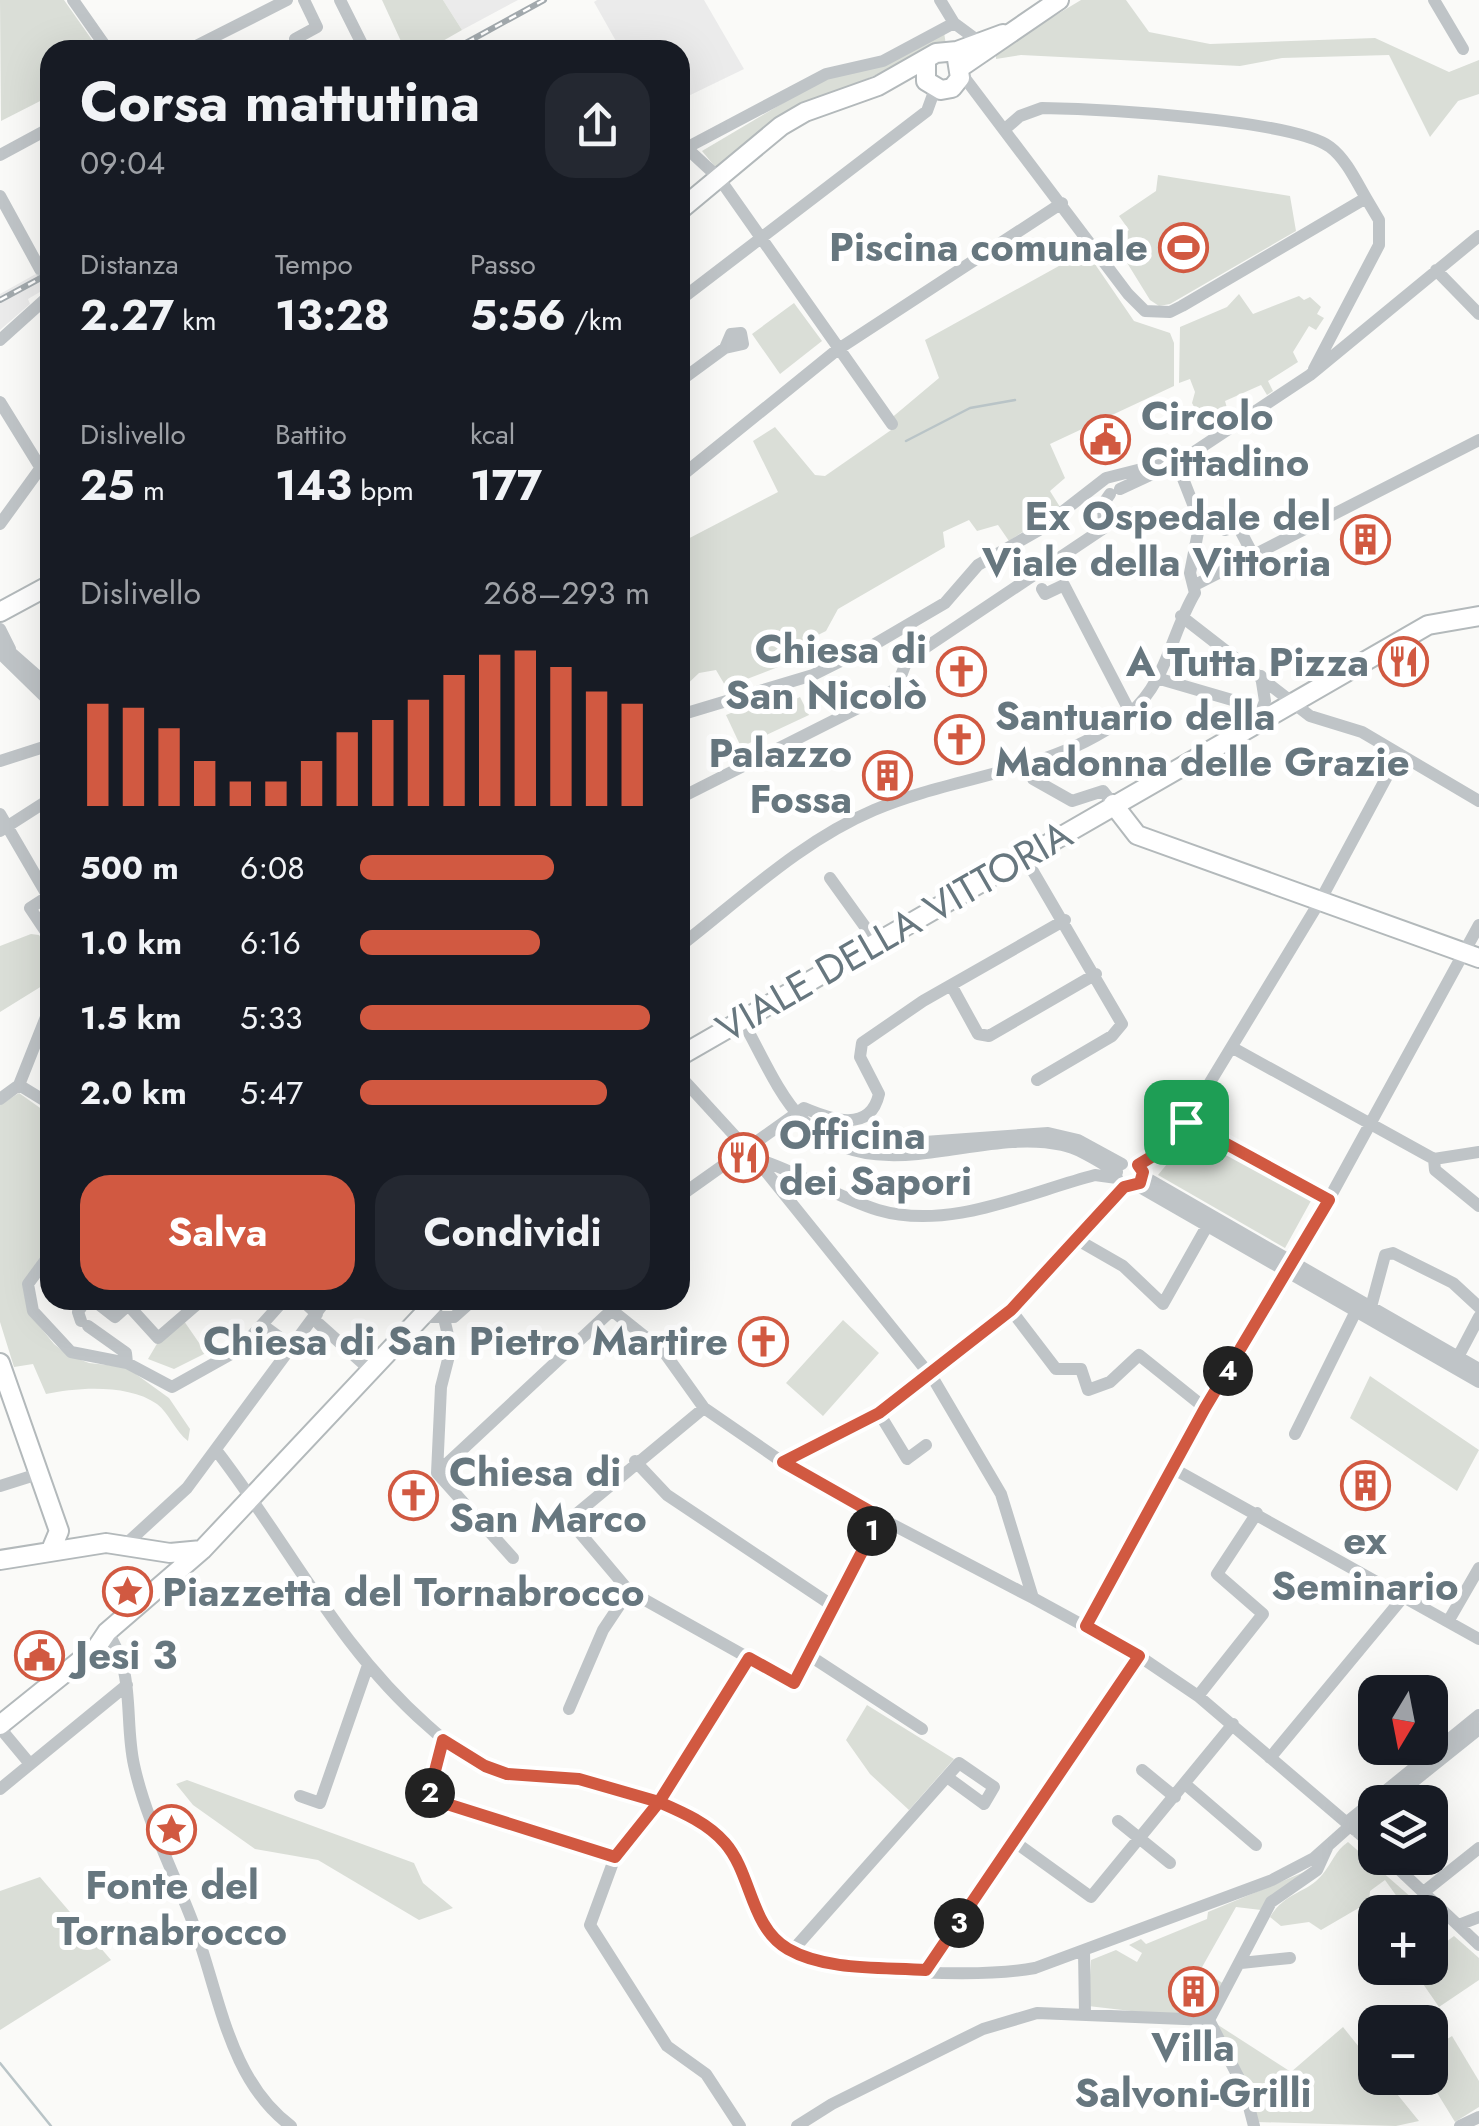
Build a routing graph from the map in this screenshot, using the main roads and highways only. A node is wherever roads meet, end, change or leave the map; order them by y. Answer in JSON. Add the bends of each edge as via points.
{"nodes":[{"id":1,"x":1059,"y":0,"type":"edge"},
{"id":2,"x":1003,"y":34,"type":"junction"},
{"id":3,"x":926,"y":61,"type":"junction"},
{"id":4,"x":957,"y":61,"type":"junction"},
{"id":5,"x":878,"y":86,"type":"junction"},
{"id":6,"x":934,"y":87,"type":"junction"},
{"id":7,"x":690,"y":202,"type":"edge"},
{"id":8,"x":40,"y":591,"type":"edge"},
{"id":9,"x":3,"y":615,"type":"edge"},
{"id":10,"x":1479,"y":616,"type":"edge"},
{"id":11,"x":1113,"y":804,"type":"junction"},
{"id":12,"x":1472,"y":956,"type":"edge"},
{"id":13,"x":690,"y":1050,"type":"edge"},
{"id":14,"x":438,"y":1310,"type":"edge"},
{"id":15,"x":0,"y":1363,"type":"edge"},
{"id":16,"x":55,"y":1521,"type":"junction"},
{"id":17,"x":138,"y":1542,"type":"junction"},
{"id":18,"x":92,"y":1545,"type":"junction"},
{"id":19,"x":52,"y":1550,"type":"junction"},
{"id":20,"x":202,"y":1550,"type":"junction"},
{"id":21,"x":0,"y":1560,"type":"edge"},
{"id":22,"x":172,"y":1577,"type":"junction"},
{"id":23,"x":107,"y":1632,"type":"junction"},
{"id":24,"x":0,"y":1711,"type":"edge"},
{"id":25,"x":0,"y":1726,"type":"edge"}],
"edges":[{"from":1,"to":2,"type":"main road"},
{"from":2,"to":4,"type":"main road"},
{"from":2,"to":4,"type":"main road"},
{"from":3,"to":4,"type":"main road","via":[[936,52]]},
{"from":3,"to":5,"type":"main road"},
{"from":3,"to":6,"type":"main road"},
{"from":4,"to":6,"type":"main road","via":[[954,86]]},
{"from":5,"to":6,"type":"main road"},
{"from":5,"to":7,"type":"main road","via":[[781,126]]},
{"from":8,"to":9,"type":"main road"},
{"from":10,"to":11,"type":"main road","name":"VIALE DELLA VITTORIA","via":[[1428,626]]},
{"from":11,"to":12,"type":"main road","via":[[1137,836]]},
{"from":11,"to":13,"type":"main road","name":"VIALE DELLA VITTORIA"},
{"from":14,"to":20,"type":"main road","via":[[420,1317],[368,1368]]},
{"from":15,"to":16,"type":"main road"},
{"from":16,"to":18,"type":"main road"},
{"from":16,"to":19,"type":"main road","via":[[59,1531]]},
{"from":17,"to":18,"type":"main road"},
{"from":17,"to":20,"type":"main road","via":[[182,1553]]},
{"from":17,"to":22,"type":"main road"},
{"from":18,"to":19,"type":"main road"},
{"from":19,"to":21,"type":"main road"},
{"from":20,"to":22,"type":"main road"},
{"from":22,"to":23,"type":"main road"},
{"from":23,"to":24,"type":"main road"},
{"from":23,"to":25,"type":"main road"}]}
